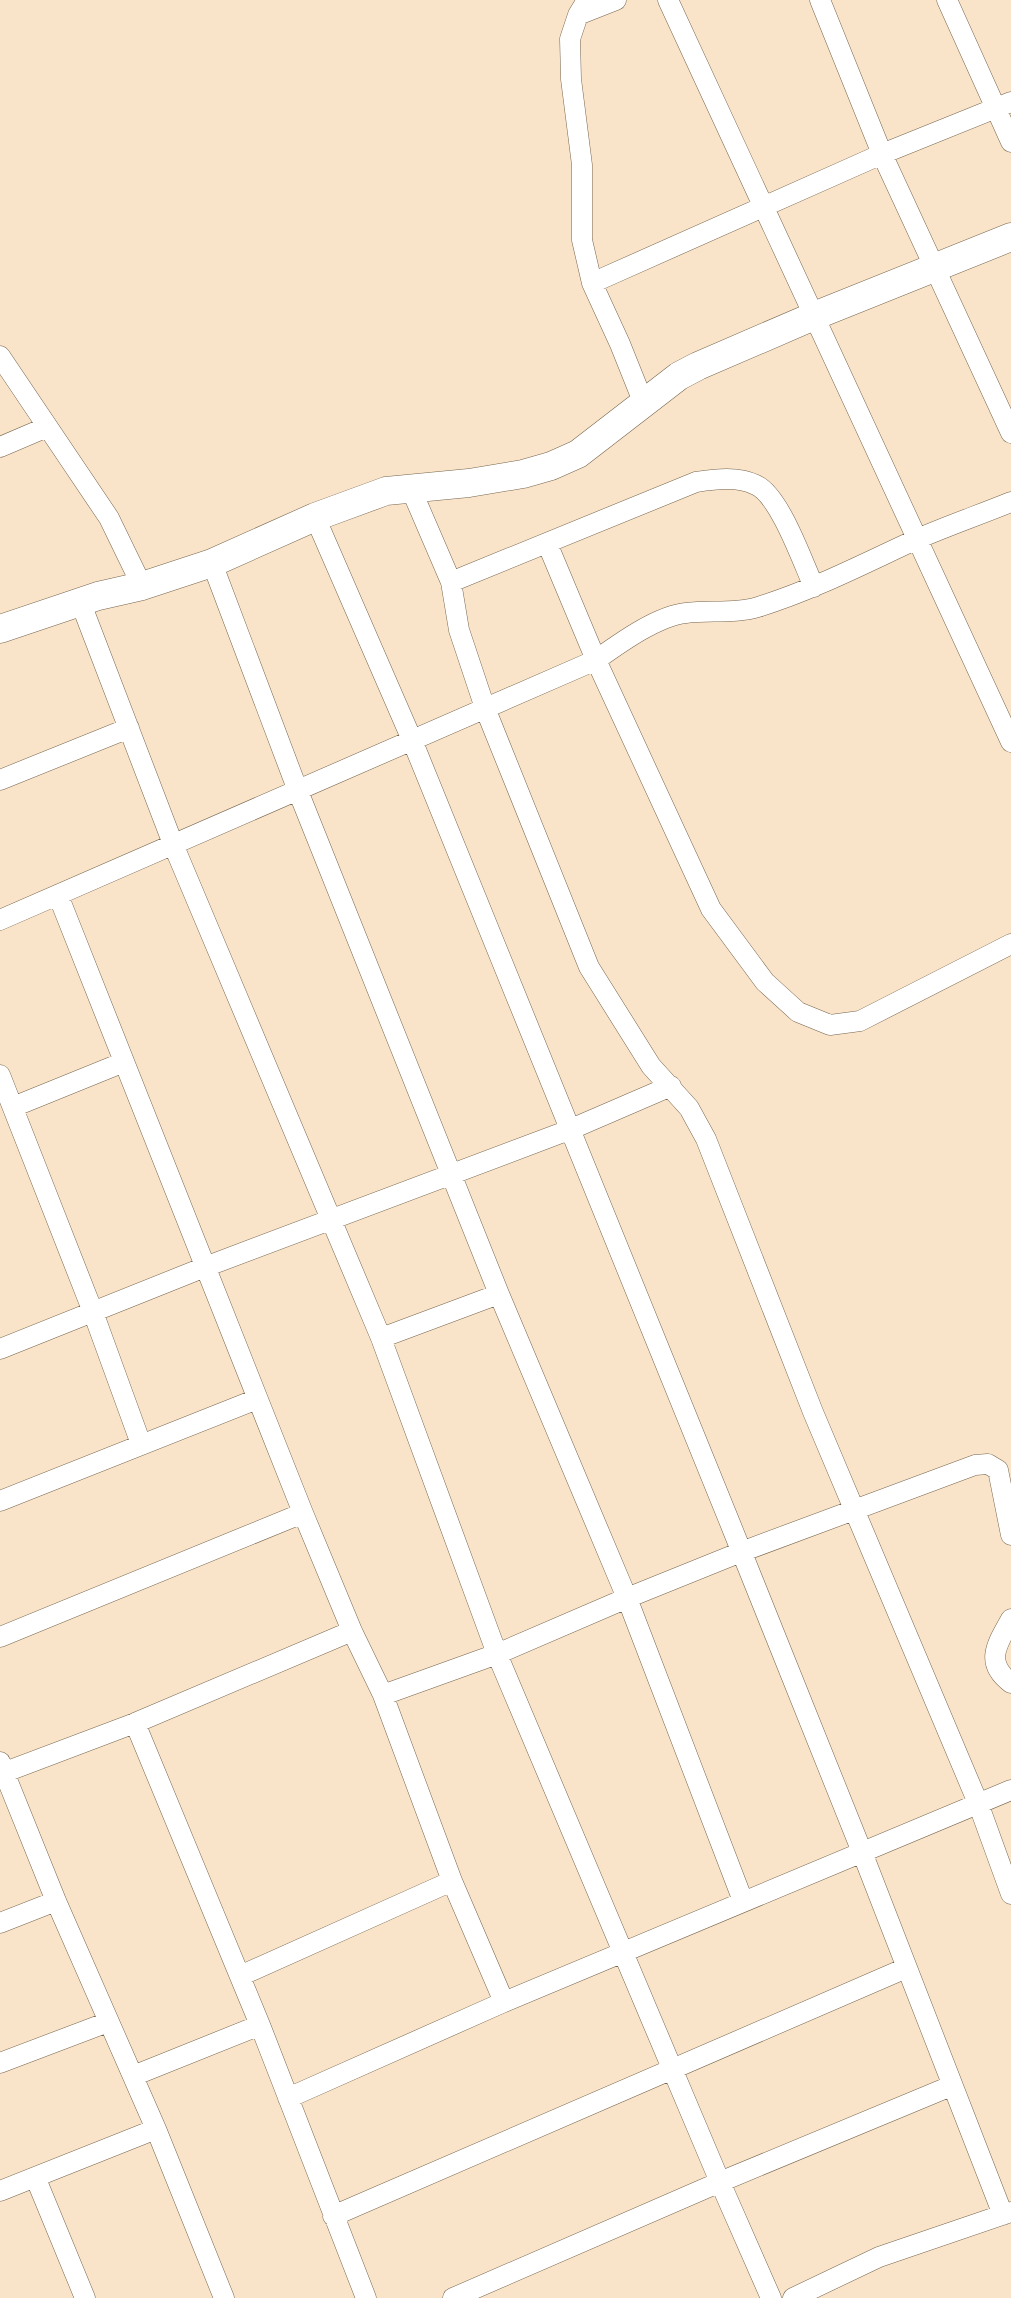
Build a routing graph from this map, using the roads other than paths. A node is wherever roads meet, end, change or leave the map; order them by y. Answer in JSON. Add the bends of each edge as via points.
{"nodes":[{"id":1,"x":616,"y":0,"type":"edge"},
{"id":2,"x":668,"y":0,"type":"edge"},
{"id":3,"x":820,"y":0,"type":"edge"},
{"id":4,"x":948,"y":0,"type":"edge"},
{"id":5,"x":583,"y":8,"type":"edge"},
{"id":6,"x":1003,"y":105,"type":"edge"},
{"id":7,"x":1011,"y":142,"type":"edge"},
{"id":8,"x":882,"y":154,"type":"junction"},
{"id":9,"x":765,"y":206,"type":"junction"},
{"id":10,"x":1011,"y":237,"type":"edge"},
{"id":11,"x":934,"y":269,"type":"junction"},
{"id":12,"x":592,"y":283,"type":"junction"},
{"id":13,"x":814,"y":316,"type":"junction"},
{"id":14,"x":0,"y":356,"type":"edge"},
{"id":15,"x":644,"y":404,"type":"junction"},
{"id":16,"x":48,"y":427,"type":"junction"},
{"id":17,"x":1011,"y":433,"type":"edge"},
{"id":18,"x":0,"y":447,"type":"edge"},
{"id":19,"x":411,"y":489,"type":"junction"},
{"id":20,"x":1011,"y":502,"type":"edge"},
{"id":21,"x":316,"y":517,"type":"junction"},
{"id":22,"x":918,"y":539,"type":"junction"},
{"id":23,"x":547,"y":543,"type":"junction"},
{"id":24,"x":212,"y":563,"type":"junction"},
{"id":25,"x":451,"y":582,"type":"junction"},
{"id":26,"x":142,"y":586,"type":"junction"},
{"id":27,"x":814,"y":587,"type":"junction"},
{"id":28,"x":80,"y":601,"type":"junction"},
{"id":29,"x":0,"y":629,"type":"edge"},
{"id":30,"x":596,"y":660,"type":"junction"},
{"id":31,"x":485,"y":708,"type":"junction"},
{"id":32,"x":129,"y":728,"type":"junction"},
{"id":33,"x":412,"y":740,"type":"junction"},
{"id":34,"x":1011,"y":742,"type":"edge"},
{"id":35,"x":0,"y":780,"type":"edge"},
{"id":36,"x":298,"y":791,"type":"junction"},
{"id":37,"x":173,"y":844,"type":"junction"},
{"id":38,"x":58,"y":895,"type":"junction"},
{"id":39,"x":0,"y":920,"type":"edge"},
{"id":40,"x":1011,"y":944,"type":"edge"},
{"id":41,"x":124,"y":1062,"type":"junction"},
{"id":42,"x":0,"y":1075,"type":"edge"},
{"id":43,"x":671,"y":1086,"type":"junction"},
{"id":44,"x":13,"y":1108,"type":"junction"},
{"id":45,"x":569,"y":1130,"type":"junction"},
{"id":46,"x":452,"y":1174,"type":"junction"},
{"id":47,"x":331,"y":1220,"type":"junction"},
{"id":48,"x":205,"y":1267,"type":"junction"},
{"id":49,"x":499,"y":1294,"type":"junction"},
{"id":50,"x":93,"y":1312,"type":"junction"},
{"id":51,"x":381,"y":1338,"type":"junction"},
{"id":52,"x":0,"y":1350,"type":"edge"},
{"id":53,"x":258,"y":1399,"type":"junction"},
{"id":54,"x":141,"y":1444,"type":"junction"},
{"id":55,"x":0,"y":1501,"type":"edge"},
{"id":56,"x":854,"y":1509,"type":"junction"},
{"id":57,"x":303,"y":1513,"type":"junction"},
{"id":58,"x":1011,"y":1535,"type":"edge"},
{"id":59,"x":741,"y":1552,"type":"junction"},
{"id":60,"x":626,"y":1598,"type":"junction"},
{"id":61,"x":1011,"y":1619,"type":"edge"},
{"id":62,"x":352,"y":1631,"type":"junction"},
{"id":63,"x":0,"y":1637,"type":"edge"},
{"id":64,"x":497,"y":1654,"type":"junction"},
{"id":65,"x":1011,"y":1683,"type":"edge"},
{"id":66,"x":383,"y":1695,"type":"junction"},
{"id":67,"x":135,"y":1723,"type":"junction"},
{"id":68,"x":1,"y":1769,"type":"edge"},
{"id":69,"x":1011,"y":1790,"type":"edge"},
{"id":70,"x":978,"y":1803,"type":"junction"},
{"id":71,"x":862,"y":1852,"type":"junction"},
{"id":72,"x":452,"y":1881,"type":"junction"},
{"id":73,"x":1011,"y":1894,"type":"edge"},
{"id":74,"x":56,"y":1901,"type":"junction"},
{"id":75,"x":743,"y":1901,"type":"junction"},
{"id":76,"x":0,"y":1923,"type":"edge"},
{"id":77,"x":622,"y":1953,"type":"junction"},
{"id":78,"x":906,"y":1968,"type":"junction"},
{"id":79,"x":240,"y":1976,"type":"junction"},
{"id":80,"x":504,"y":2002,"type":"junction"},
{"id":81,"x":108,"y":2022,"type":"junction"},
{"id":82,"x":260,"y":2025,"type":"junction"},
{"id":83,"x":0,"y":2063,"type":"edge"},
{"id":84,"x":672,"y":2068,"type":"junction"},
{"id":85,"x":133,"y":2076,"type":"junction"},
{"id":86,"x":951,"y":2086,"type":"junction"},
{"id":87,"x":288,"y":2098,"type":"junction"},
{"id":88,"x":156,"y":2129,"type":"junction"},
{"id":89,"x":36,"y":2178,"type":"junction"},
{"id":90,"x":720,"y":2182,"type":"junction"},
{"id":91,"x":0,"y":2191,"type":"edge"},
{"id":92,"x":1007,"y":2214,"type":"edge"},
{"id":93,"x":333,"y":2216,"type":"junction"},
{"id":94,"x":84,"y":2298,"type":"edge"},
{"id":95,"x":224,"y":2298,"type":"edge"},
{"id":96,"x":366,"y":2298,"type":"edge"},
{"id":97,"x":453,"y":2298,"type":"edge"},
{"id":98,"x":771,"y":2298,"type":"edge"},
{"id":99,"x":793,"y":2298,"type":"edge"}],
"edges":[{"from":1,"to":5,"type":"street"},
{"from":2,"to":9,"type":"street"},
{"from":3,"to":8,"type":"street"},
{"from":4,"to":6,"type":"street"},
{"from":5,"to":12,"type":"street","via":[[570,39],[571,80],[582,165],[582,240]]},
{"from":6,"to":7,"type":"street"},
{"from":6,"to":8,"type":"street"},
{"from":8,"to":9,"type":"street"},
{"from":8,"to":11,"type":"street"},
{"from":9,"to":12,"type":"street"},
{"from":9,"to":13,"type":"street"},
{"from":10,"to":11,"type":"street"},
{"from":11,"to":13,"type":"street"},
{"from":11,"to":17,"type":"street"},
{"from":12,"to":15,"type":"street"},
{"from":13,"to":15,"type":"street","via":[[698,366],[679,376]]},
{"from":13,"to":22,"type":"street"},
{"from":14,"to":16,"type":"street"},
{"from":15,"to":19,"type":"street","via":[[578,454],[551,466],[469,484]]},
{"from":16,"to":18,"type":"street"},
{"from":16,"to":26,"type":"street","via":[[109,518]]},
{"from":19,"to":21,"type":"street","via":[[386,491]]},
{"from":19,"to":25,"type":"street"},
{"from":20,"to":22,"type":"street"},
{"from":21,"to":24,"type":"street"},
{"from":21,"to":33,"type":"street"},
{"from":22,"to":27,"type":"street"},
{"from":22,"to":34,"type":"street"},
{"from":23,"to":25,"type":"street"},
{"from":23,"to":27,"type":"street","via":[[696,482],[719,478],[745,482],[770,495]]},
{"from":23,"to":30,"type":"street"},
{"from":24,"to":26,"type":"street"},
{"from":24,"to":36,"type":"street"},
{"from":25,"to":31,"type":"street","via":[[459,630]]},
{"from":26,"to":28,"type":"street"},
{"from":27,"to":30,"type":"street","via":[[756,608],[685,613],[668,618],[620,643]]},
{"from":28,"to":29,"type":"street"},
{"from":28,"to":32,"type":"street"},
{"from":30,"to":31,"type":"street"},
{"from":30,"to":40,"type":"street","via":[[712,908],[765,982],[798,1012],[830,1025],[860,1022]]},
{"from":31,"to":33,"type":"street"},
{"from":31,"to":43,"type":"street","via":[[589,967],[651,1066]]},
{"from":32,"to":35,"type":"street"},
{"from":32,"to":37,"type":"street"},
{"from":33,"to":36,"type":"street"},
{"from":33,"to":45,"type":"street"},
{"from":36,"to":37,"type":"street"},
{"from":36,"to":46,"type":"street"},
{"from":37,"to":38,"type":"street"},
{"from":37,"to":47,"type":"street"},
{"from":38,"to":39,"type":"street"},
{"from":38,"to":41,"type":"street"},
{"from":41,"to":44,"type":"street"},
{"from":41,"to":48,"type":"street"},
{"from":42,"to":44,"type":"street"},
{"from":43,"to":45,"type":"street"},
{"from":43,"to":56,"type":"street","via":[[689,1108],[706,1139]]},
{"from":44,"to":50,"type":"street"},
{"from":45,"to":46,"type":"street"},
{"from":45,"to":59,"type":"street"},
{"from":46,"to":47,"type":"street"},
{"from":46,"to":49,"type":"street"},
{"from":47,"to":48,"type":"street"},
{"from":47,"to":51,"type":"street"},
{"from":48,"to":50,"type":"street"},
{"from":48,"to":53,"type":"street"},
{"from":49,"to":51,"type":"street"},
{"from":49,"to":60,"type":"street"},
{"from":50,"to":52,"type":"street"},
{"from":50,"to":54,"type":"street"},
{"from":51,"to":64,"type":"street"},
{"from":53,"to":54,"type":"street"},
{"from":53,"to":57,"type":"street"},
{"from":54,"to":55,"type":"street"},
{"from":56,"to":58,"type":"street","via":[[975,1465],[988,1464],[998,1470]]},
{"from":56,"to":59,"type":"street"},
{"from":56,"to":70,"type":"street"},
{"from":57,"to":62,"type":"street"},
{"from":57,"to":63,"type":"street"},
{"from":59,"to":60,"type":"street"},
{"from":59,"to":71,"type":"street"},
{"from":60,"to":64,"type":"street"},
{"from":60,"to":75,"type":"street"},
{"from":61,"to":65,"type":"street","via":[[995,1648],[998,1668]]},
{"from":62,"to":66,"type":"street"},
{"from":62,"to":67,"type":"street"},
{"from":64,"to":66,"type":"street"},
{"from":64,"to":77,"type":"street"},
{"from":66,"to":72,"type":"street"},
{"from":67,"to":68,"type":"street"},
{"from":67,"to":79,"type":"street"},
{"from":68,"to":74,"type":"street"},
{"from":69,"to":70,"type":"street"},
{"from":70,"to":71,"type":"street"},
{"from":70,"to":73,"type":"street"},
{"from":71,"to":75,"type":"street"},
{"from":71,"to":78,"type":"street"},
{"from":72,"to":79,"type":"street"},
{"from":72,"to":80,"type":"street"},
{"from":74,"to":76,"type":"street"},
{"from":74,"to":81,"type":"street"},
{"from":75,"to":77,"type":"street"},
{"from":77,"to":80,"type":"street"},
{"from":77,"to":84,"type":"street"},
{"from":78,"to":84,"type":"street"},
{"from":78,"to":86,"type":"street"},
{"from":79,"to":82,"type":"street"},
{"from":80,"to":87,"type":"street"},
{"from":81,"to":83,"type":"street"},
{"from":81,"to":85,"type":"street"},
{"from":82,"to":85,"type":"street"},
{"from":82,"to":87,"type":"street"},
{"from":84,"to":90,"type":"street"},
{"from":84,"to":93,"type":"street"},
{"from":85,"to":88,"type":"street"},
{"from":86,"to":90,"type":"street"},
{"from":86,"to":92,"type":"street"},
{"from":87,"to":93,"type":"street"},
{"from":88,"to":89,"type":"street"},
{"from":88,"to":95,"type":"street"},
{"from":89,"to":91,"type":"street"},
{"from":89,"to":94,"type":"street"},
{"from":90,"to":97,"type":"street"},
{"from":90,"to":98,"type":"street"},
{"from":92,"to":99,"type":"street","via":[[879,2257]]},
{"from":93,"to":96,"type":"street"}]}
